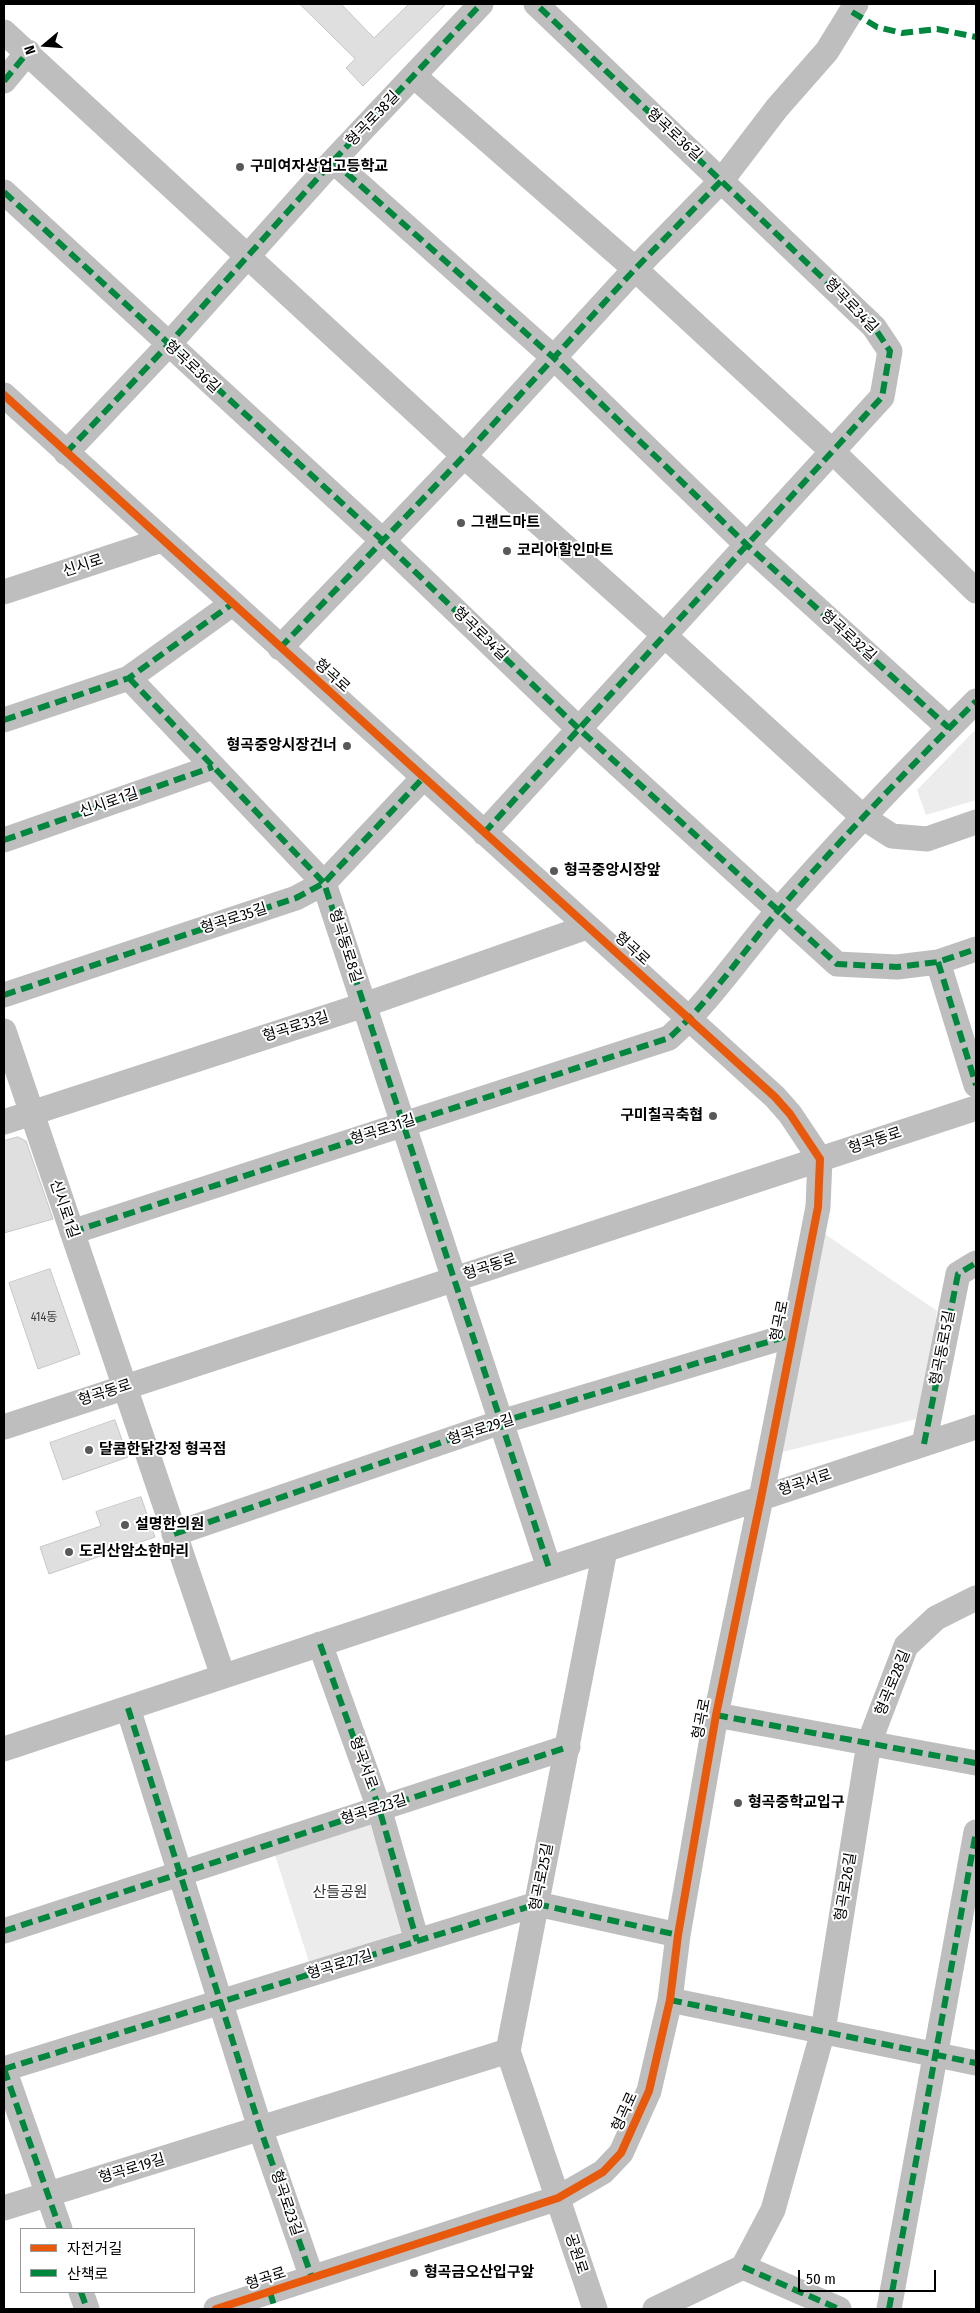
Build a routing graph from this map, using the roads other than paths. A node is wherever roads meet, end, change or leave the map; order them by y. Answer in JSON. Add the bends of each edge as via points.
{"nodes":[{"id":1,"x":481,"y":4,"type":"edge"},
{"id":2,"x":536,"y":4,"type":"edge"},
{"id":3,"x":856,"y":4,"type":"edge"},
{"id":4,"x":4,"y":32,"type":"edge"},
{"id":5,"x":28,"y":52,"type":"junction"},
{"id":6,"x":414,"y":76,"type":"junction"},
{"id":7,"x":4,"y":81,"type":"edge"},
{"id":8,"x":333,"y":161,"type":"junction"},
{"id":9,"x":722,"y":180,"type":"junction"},
{"id":10,"x":4,"y":192,"type":"edge"},
{"id":11,"x":247,"y":257,"type":"junction"},
{"id":12,"x":635,"y":269,"type":"junction"},
{"id":13,"x":168,"y":345,"type":"junction"},
{"id":14,"x":554,"y":358,"type":"junction"},
{"id":15,"x":4,"y":396,"type":"edge"},
{"id":16,"x":832,"y":451,"type":"junction"},
{"id":17,"x":66,"y":452,"type":"junction"},
{"id":18,"x":464,"y":456,"type":"junction"},
{"id":19,"x":162,"y":540,"type":"junction"},
{"id":20,"x":382,"y":540,"type":"junction"},
{"id":21,"x":747,"y":545,"type":"junction"},
{"id":22,"x":976,"y":591,"type":"edge"},
{"id":23,"x":4,"y":592,"type":"edge"},
{"id":24,"x":232,"y":604,"type":"junction"},
{"id":25,"x":664,"y":635,"type":"junction"},
{"id":26,"x":280,"y":648,"type":"junction"},
{"id":27,"x":129,"y":678,"type":"junction"},
{"id":28,"x":976,"y":701,"type":"edge"},
{"id":29,"x":4,"y":720,"type":"edge"},
{"id":30,"x":579,"y":728,"type":"junction"},
{"id":31,"x":949,"y":728,"type":"junction"},
{"id":32,"x":214,"y":767,"type":"junction"},
{"id":33,"x":423,"y":778,"type":"junction"},
{"id":34,"x":864,"y":818,"type":"junction"},
{"id":35,"x":976,"y":822,"type":"edge"},
{"id":36,"x":484,"y":833,"type":"junction"},
{"id":37,"x":4,"y":840,"type":"edge"},
{"id":38,"x":324,"y":883,"type":"junction"},
{"id":39,"x":778,"y":911,"type":"junction"},
{"id":40,"x":587,"y":927,"type":"junction"},
{"id":41,"x":976,"y":949,"type":"edge"},
{"id":42,"x":938,"y":962,"type":"junction"},
{"id":43,"x":4,"y":995,"type":"edge"},
{"id":44,"x":364,"y":1005,"type":"junction"},
{"id":45,"x":689,"y":1020,"type":"junction"},
{"id":46,"x":4,"y":1031,"type":"edge"},
{"id":47,"x":976,"y":1085,"type":"edge"},
{"id":48,"x":976,"y":1108,"type":"edge"},
{"id":49,"x":32,"y":1113,"type":"junction"},
{"id":50,"x":4,"y":1122,"type":"edge"},
{"id":51,"x":403,"y":1124,"type":"junction"},
{"id":52,"x":820,"y":1159,"type":"junction"},
{"id":53,"x":72,"y":1232,"type":"junction"},
{"id":54,"x":976,"y":1263,"type":"edge"},
{"id":55,"x":454,"y":1278,"type":"junction"},
{"id":56,"x":791,"y":1335,"type":"junction"},
{"id":57,"x":125,"y":1387,"type":"junction"},
{"id":58,"x":501,"y":1422,"type":"junction"},
{"id":59,"x":4,"y":1427,"type":"edge"},
{"id":60,"x":976,"y":1427,"type":"edge"},
{"id":61,"x":924,"y":1444,"type":"junction"},
{"id":62,"x":761,"y":1498,"type":"junction"},
{"id":63,"x":174,"y":1534,"type":"junction"},
{"id":64,"x":604,"y":1550,"type":"junction"},
{"id":65,"x":549,"y":1568,"type":"junction"},
{"id":66,"x":976,"y":1598,"type":"edge"},
{"id":67,"x":320,"y":1644,"type":"junction"},
{"id":68,"x":223,"y":1676,"type":"junction"},
{"id":69,"x":128,"y":1708,"type":"junction"},
{"id":70,"x":716,"y":1715,"type":"junction"},
{"id":71,"x":869,"y":1743,"type":"junction"},
{"id":72,"x":568,"y":1747,"type":"junction"},
{"id":73,"x":4,"y":1749,"type":"edge"},
{"id":74,"x":976,"y":1763,"type":"edge"},
{"id":75,"x":379,"y":1808,"type":"junction"},
{"id":76,"x":976,"y":1832,"type":"edge"},
{"id":77,"x":180,"y":1873,"type":"junction"},
{"id":78,"x":537,"y":1904,"type":"junction"},
{"id":79,"x":4,"y":1930,"type":"edge"},
{"id":80,"x":678,"y":1935,"type":"junction"},
{"id":81,"x":417,"y":1941,"type":"junction"},
{"id":82,"x":670,"y":2000,"type":"junction"},
{"id":83,"x":220,"y":2002,"type":"junction"},
{"id":84,"x":823,"y":2031,"type":"junction"},
{"id":85,"x":508,"y":2051,"type":"junction"},
{"id":86,"x":937,"y":2055,"type":"junction"},
{"id":87,"x":976,"y":2063,"type":"edge"},
{"id":88,"x":4,"y":2069,"type":"edge"},
{"id":89,"x":260,"y":2128,"type":"junction"},
{"id":90,"x":48,"y":2195,"type":"junction"},
{"id":91,"x":558,"y":2198,"type":"junction"},
{"id":92,"x":4,"y":2208,"type":"edge"},
{"id":93,"x":60,"y":2228,"type":"edge"},
{"id":94,"x":743,"y":2267,"type":"junction"},
{"id":95,"x":312,"y":2278,"type":"junction"},
{"id":96,"x":81,"y":2293,"type":"edge"},
{"id":97,"x":272,"y":2301,"type":"edge"},
{"id":98,"x":87,"y":2309,"type":"edge"},
{"id":99,"x":216,"y":2309,"type":"edge"},
{"id":100,"x":595,"y":2309,"type":"edge"},
{"id":101,"x":655,"y":2309,"type":"edge"},
{"id":102,"x":839,"y":2309,"type":"edge"},
{"id":103,"x":889,"y":2309,"type":"edge"}],
"edges":[{"from":1,"to":6,"type":"street","name":"형곡로38길"},
{"from":2,"to":9,"type":"street","name":"형곡로36길"},
{"from":3,"to":9,"type":"street","via":[[827,51],[777,108]]},
{"from":4,"to":5,"type":"street"},
{"from":5,"to":7,"type":"street"},
{"from":5,"to":11,"type":"street"},
{"from":6,"to":8,"type":"street","name":"형곡로38길"},
{"from":6,"to":12,"type":"street"},
{"from":8,"to":11,"type":"street","name":"형곡로38길"},
{"from":8,"to":14,"type":"street"},
{"from":9,"to":12,"type":"street"},
{"from":9,"to":16,"type":"street","name":"형곡로34길","via":[[874,326],[890,351],[882,397]]},
{"from":10,"to":13,"type":"street","name":"형곡로36길"},
{"from":11,"to":13,"type":"street","name":"형곡로38길"},
{"from":11,"to":18,"type":"street"},
{"from":12,"to":14,"type":"street"},
{"from":12,"to":16,"type":"street"},
{"from":13,"to":17,"type":"street","name":"형곡로38길"},
{"from":13,"to":20,"type":"street","name":"형곡로36길"},
{"from":14,"to":18,"type":"street"},
{"from":14,"to":21,"type":"street"},
{"from":15,"to":17,"type":"street","name":"형곡로"},
{"from":16,"to":21,"type":"street","name":"형곡로34길"},
{"from":16,"to":22,"type":"street"},
{"from":17,"to":19,"type":"street","name":"형곡로"},
{"from":18,"to":20,"type":"street"},
{"from":18,"to":25,"type":"street"},
{"from":19,"to":23,"type":"street","name":"신시로"},
{"from":19,"to":24,"type":"street","name":"형곡로"},
{"from":20,"to":26,"type":"street"},
{"from":20,"to":30,"type":"street","name":"형곡로34길"},
{"from":21,"to":25,"type":"street","name":"형곡로34길"},
{"from":21,"to":31,"type":"street","name":"형곡로32길"},
{"from":24,"to":26,"type":"street","name":"형곡로"},
{"from":24,"to":27,"type":"street"},
{"from":25,"to":30,"type":"street","name":"형곡로34길"},
{"from":25,"to":34,"type":"street"},
{"from":26,"to":33,"type":"street","name":"형곡로"},
{"from":27,"to":29,"type":"street"},
{"from":27,"to":32,"type":"street","name":"형곡동로8길"},
{"from":28,"to":31,"type":"street"},
{"from":30,"to":36,"type":"street","name":"형곡로34길"},
{"from":30,"to":39,"type":"street"},
{"from":31,"to":34,"type":"street"},
{"from":32,"to":37,"type":"street","name":"신시로1길"},
{"from":32,"to":38,"type":"street","name":"형곡동로8길"},
{"from":33,"to":36,"type":"street","name":"형곡로"},
{"from":33,"to":38,"type":"street","name":"형곡로35길"},
{"from":34,"to":35,"type":"street","via":[[892,836],[927,839]]},
{"from":34,"to":39,"type":"street"},
{"from":36,"to":40,"type":"street","name":"형곡로"},
{"from":38,"to":43,"type":"street","name":"형곡로35길","via":[[296,898]]},
{"from":38,"to":44,"type":"street","name":"형곡동로8길"},
{"from":39,"to":42,"type":"street","via":[[837,964],[897,967]]},
{"from":39,"to":45,"type":"street"},
{"from":40,"to":44,"type":"street","name":"형곡로33길"},
{"from":40,"to":45,"type":"street","name":"형곡로"},
{"from":41,"to":42,"type":"street"},
{"from":42,"to":47,"type":"street"},
{"from":44,"to":49,"type":"street","name":"형곡로33길"},
{"from":44,"to":51,"type":"street","name":"형곡동로8길"},
{"from":45,"to":51,"type":"street","name":"형곡로31길","via":[[669,1038]]},
{"from":45,"to":52,"type":"street","name":"형곡로","via":[[775,1096]]},
{"from":46,"to":49,"type":"street","name":"신시로1길"},
{"from":48,"to":52,"type":"street","name":"형곡동로"},
{"from":49,"to":50,"type":"street","name":"형곡로33길"},
{"from":49,"to":53,"type":"street","name":"신시로1길"},
{"from":51,"to":53,"type":"street","name":"형곡로31길"},
{"from":51,"to":55,"type":"street","name":"형곡동로8길"},
{"from":52,"to":55,"type":"street","name":"형곡동로"},
{"from":52,"to":56,"type":"street","name":"형곡로","via":[[818,1207]]},
{"from":53,"to":57,"type":"street","name":"신시로1길"},
{"from":54,"to":61,"type":"street","name":"형곡동로5길","via":[[958,1274]]},
{"from":55,"to":57,"type":"street","name":"형곡동로"},
{"from":55,"to":58,"type":"street"},
{"from":56,"to":58,"type":"street","name":"형곡로29길"},
{"from":56,"to":62,"type":"street","name":"형곡로"},
{"from":57,"to":59,"type":"street","name":"형곡동로"},
{"from":57,"to":63,"type":"street"},
{"from":58,"to":63,"type":"street","name":"형곡로29길"},
{"from":58,"to":65,"type":"street"},
{"from":60,"to":61,"type":"street","name":"형곡서로"},
{"from":61,"to":62,"type":"street","name":"형곡서로"},
{"from":62,"to":64,"type":"street","name":"형곡서로"},
{"from":62,"to":70,"type":"street","name":"형곡로"},
{"from":63,"to":68,"type":"street"},
{"from":64,"to":65,"type":"street","name":"형곡서로"},
{"from":64,"to":72,"type":"street","name":"형곡로25길"},
{"from":65,"to":67,"type":"street","name":"형곡서로"},
{"from":66,"to":71,"type":"street","name":"형곡로28길","via":[[936,1618],[906,1646]]},
{"from":67,"to":68,"type":"street","name":"형곡서로"},
{"from":67,"to":75,"type":"street","name":"형곡서로"},
{"from":68,"to":69,"type":"street","name":"형곡서로"},
{"from":69,"to":73,"type":"street","name":"형곡서로"},
{"from":69,"to":77,"type":"street","name":"형곡로23길"},
{"from":70,"to":71,"type":"street"},
{"from":70,"to":80,"type":"street","name":"형곡로"},
{"from":71,"to":74,"type":"street"},
{"from":71,"to":84,"type":"street","name":"형곡로26길"},
{"from":72,"to":75,"type":"street","name":"형곡로23길"},
{"from":72,"to":78,"type":"street","name":"형곡로25길"},
{"from":75,"to":77,"type":"street","name":"형곡로23길"},
{"from":75,"to":81,"type":"street","name":"형곡서로"},
{"from":76,"to":86,"type":"street"},
{"from":77,"to":79,"type":"street"},
{"from":77,"to":83,"type":"street","name":"형곡로23길"},
{"from":78,"to":80,"type":"street","name":"형곡로27길"},
{"from":78,"to":81,"type":"street","name":"형곡로27길"},
{"from":78,"to":85,"type":"street","name":"형곡로25길"},
{"from":80,"to":82,"type":"street","name":"형곡로"},
{"from":81,"to":83,"type":"street","name":"형곡로27길"},
{"from":82,"to":84,"type":"street"},
{"from":82,"to":91,"type":"street","name":"형곡로","via":[[649,2092],[621,2153],[603,2172]]},
{"from":83,"to":88,"type":"street","name":"형곡로27길"},
{"from":83,"to":89,"type":"street","name":"형곡로23길"},
{"from":84,"to":86,"type":"street"},
{"from":84,"to":94,"type":"street","name":"형곡로26길","via":[[773,2210]]},
{"from":85,"to":89,"type":"street"},
{"from":85,"to":91,"type":"street","name":"형곡로25길"},
{"from":86,"to":87,"type":"street"},
{"from":86,"to":103,"type":"street"},
{"from":88,"to":90,"type":"street"},
{"from":89,"to":90,"type":"street","name":"형곡로19길"},
{"from":89,"to":95,"type":"street","name":"형곡로23길"},
{"from":90,"to":92,"type":"street","name":"형곡로19길"},
{"from":90,"to":93,"type":"street"},
{"from":91,"to":95,"type":"street","name":"형곡로"},
{"from":91,"to":100,"type":"street","name":"공원로"},
{"from":94,"to":101,"type":"street"},
{"from":94,"to":102,"type":"street"},
{"from":95,"to":97,"type":"street","name":"형곡로"},
{"from":96,"to":98,"type":"street"},
{"from":97,"to":99,"type":"street","name":"형곡로"}]}
